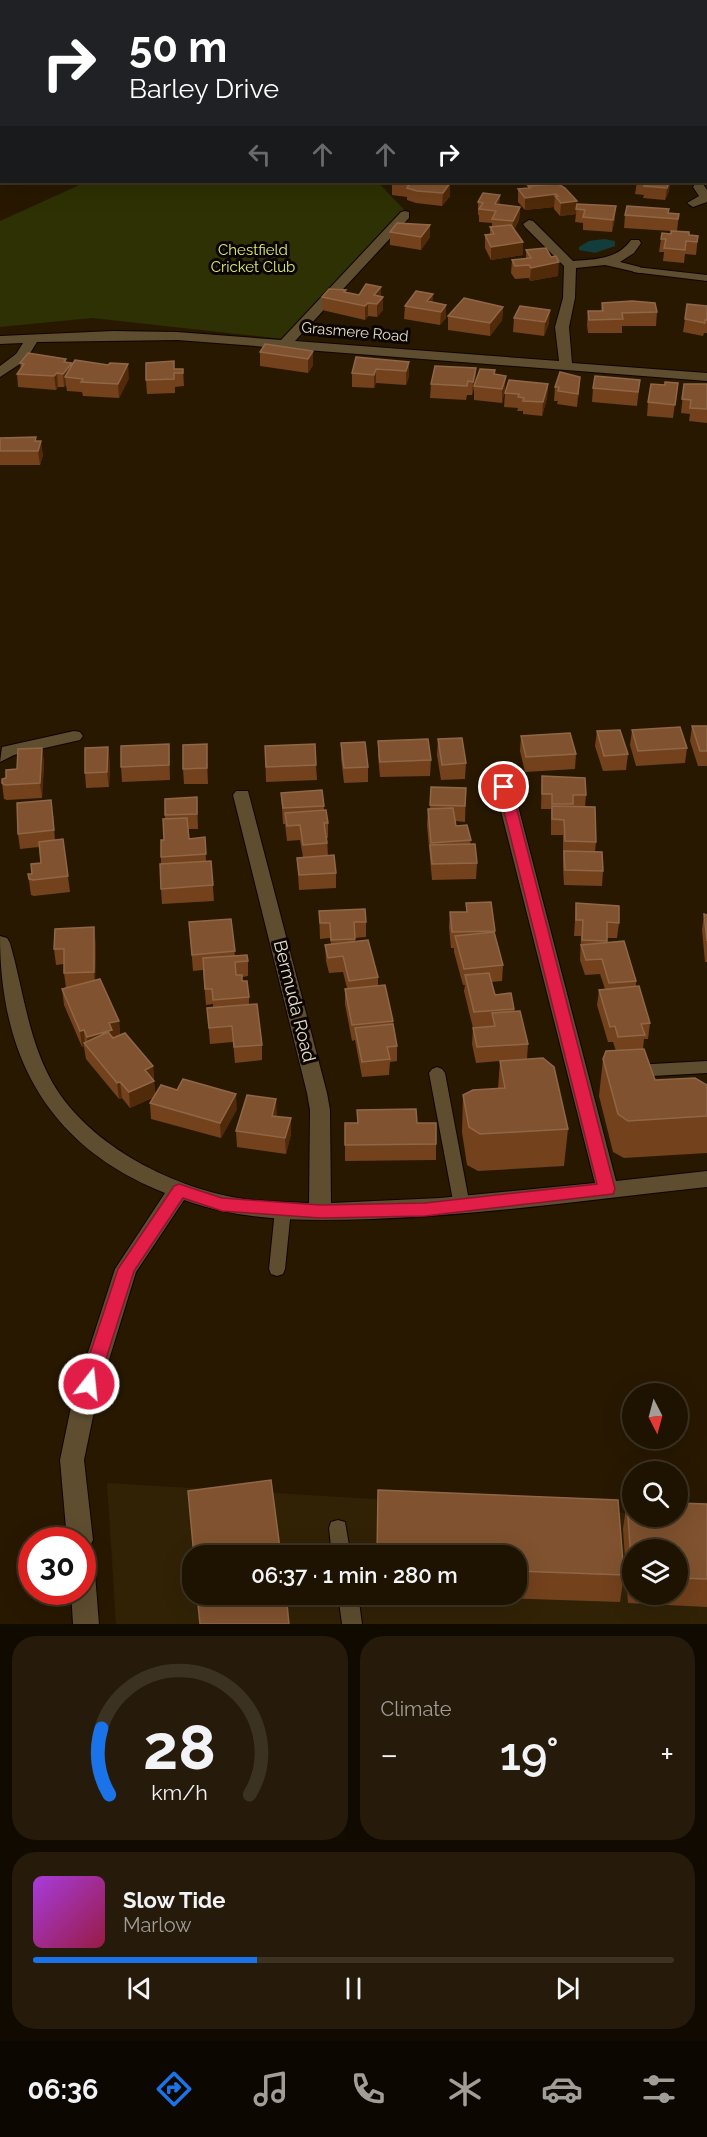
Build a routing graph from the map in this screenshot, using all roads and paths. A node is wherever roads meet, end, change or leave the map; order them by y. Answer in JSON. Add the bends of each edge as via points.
{"nodes":[{"id":1,"x":699,"y":187,"type":"dead end"},
{"id":2,"x":706,"y":198,"type":"edge"},
{"id":3,"x":693,"y":203,"type":"dead end"},
{"id":4,"x":405,"y":221,"type":"edge"},
{"id":5,"x":530,"y":224,"type":"dead end"},
{"id":6,"x":635,"y":243,"type":"dead end"},
{"id":7,"x":607,"y":262,"type":"junction"},
{"id":8,"x":570,"y":265,"type":"junction"},
{"id":9,"x":636,"y":270,"type":"joint"},
{"id":10,"x":707,"y":278,"type":"edge"},
{"id":11,"x":34,"y":337,"type":"junction"},
{"id":12,"x":0,"y":340,"type":"edge"},
{"id":13,"x":286,"y":343,"type":"junction"},
{"id":14,"x":566,"y":366,"type":"junction"},
{"id":15,"x":0,"y":373,"type":"edge"},
{"id":16,"x":707,"y":377,"type":"edge"},
{"id":17,"x":74,"y":736,"type":"dead end"},
{"id":18,"x":0,"y":757,"type":"edge"},
{"id":19,"x":504,"y":787,"type":"dead end"},
{"id":20,"x":242,"y":795,"type":"dead end"},
{"id":21,"x":0,"y":943,"type":"edge"},
{"id":22,"x":707,"y":1067,"type":"edge"},
{"id":23,"x":632,"y":1071,"type":"edge"},
{"id":24,"x":437,"y":1073,"type":"dead end"},
{"id":25,"x":707,"y":1179,"type":"edge"},
{"id":26,"x":607,"y":1189,"type":"junction"},
{"id":27,"x":179,"y":1190,"type":"junction"},
{"id":28,"x":462,"y":1206,"type":"junction"},
{"id":29,"x":283,"y":1210,"type":"junction"},
{"id":30,"x":320,"y":1211,"type":"junction"},
{"id":31,"x":276,"y":1269,"type":"dead end"},
{"id":32,"x":79,"y":1527,"type":"edge"},
{"id":33,"x":338,"y":1528,"type":"dead end"},
{"id":34,"x":340,"y":1545,"type":"edge"},
{"id":35,"x":84,"y":1605,"type":"edge"},
{"id":36,"x":349,"y":1605,"type":"edge"},
{"id":37,"x":86,"y":1624,"type":"edge"},
{"id":38,"x":352,"y":1624,"type":"edge"}],
"edges":[{"from":1,"to":2,"type":"street"},
{"from":2,"to":3,"type":"street"},
{"from":4,"to":13,"type":"street"},
{"from":5,"to":8,"type":"street"},
{"from":6,"to":7,"type":"street","via":[[632,250]]},
{"from":7,"to":8,"type":"street"},
{"from":7,"to":9,"type":"street"},
{"from":8,"to":14,"type":"street","via":[[569,298],[562,327]]},
{"from":9,"to":10,"type":"lane"},
{"from":11,"to":12,"type":"street","name":"Grasmere Road"},
{"from":11,"to":13,"type":"street","name":"Grasmere Road","via":[[166,336]]},
{"from":11,"to":15,"type":"street","via":[[21,357]]},
{"from":13,"to":14,"type":"street","name":"Grasmere Road"},
{"from":14,"to":16,"type":"street","name":"Grasmere Road"},
{"from":17,"to":18,"type":"street","via":[[15,749]]},
{"from":19,"to":26,"type":"street"},
{"from":20,"to":30,"type":"street","name":"Bermuda Road","via":[[317,1092],[321,1120]]},
{"from":21,"to":27,"type":"street","via":[[32,1064],[46,1089],[63,1112],[111,1154],[140,1174]]},
{"from":22,"to":23,"type":"lane"},
{"from":24,"to":28,"type":"lane"},
{"from":25,"to":26,"type":"street"},
{"from":26,"to":28,"type":"street"},
{"from":27,"to":29,"type":"street","via":[[222,1204]]},
{"from":27,"to":32,"type":"street","via":[[126,1269],[84,1402],[72,1460]]},
{"from":28,"to":30,"type":"street"},
{"from":29,"to":30,"type":"street"},
{"from":29,"to":31,"type":"lane"},
{"from":33,"to":34,"type":"lane"},
{"from":35,"to":37,"type":"street"},
{"from":36,"to":38,"type":"lane"}]}
